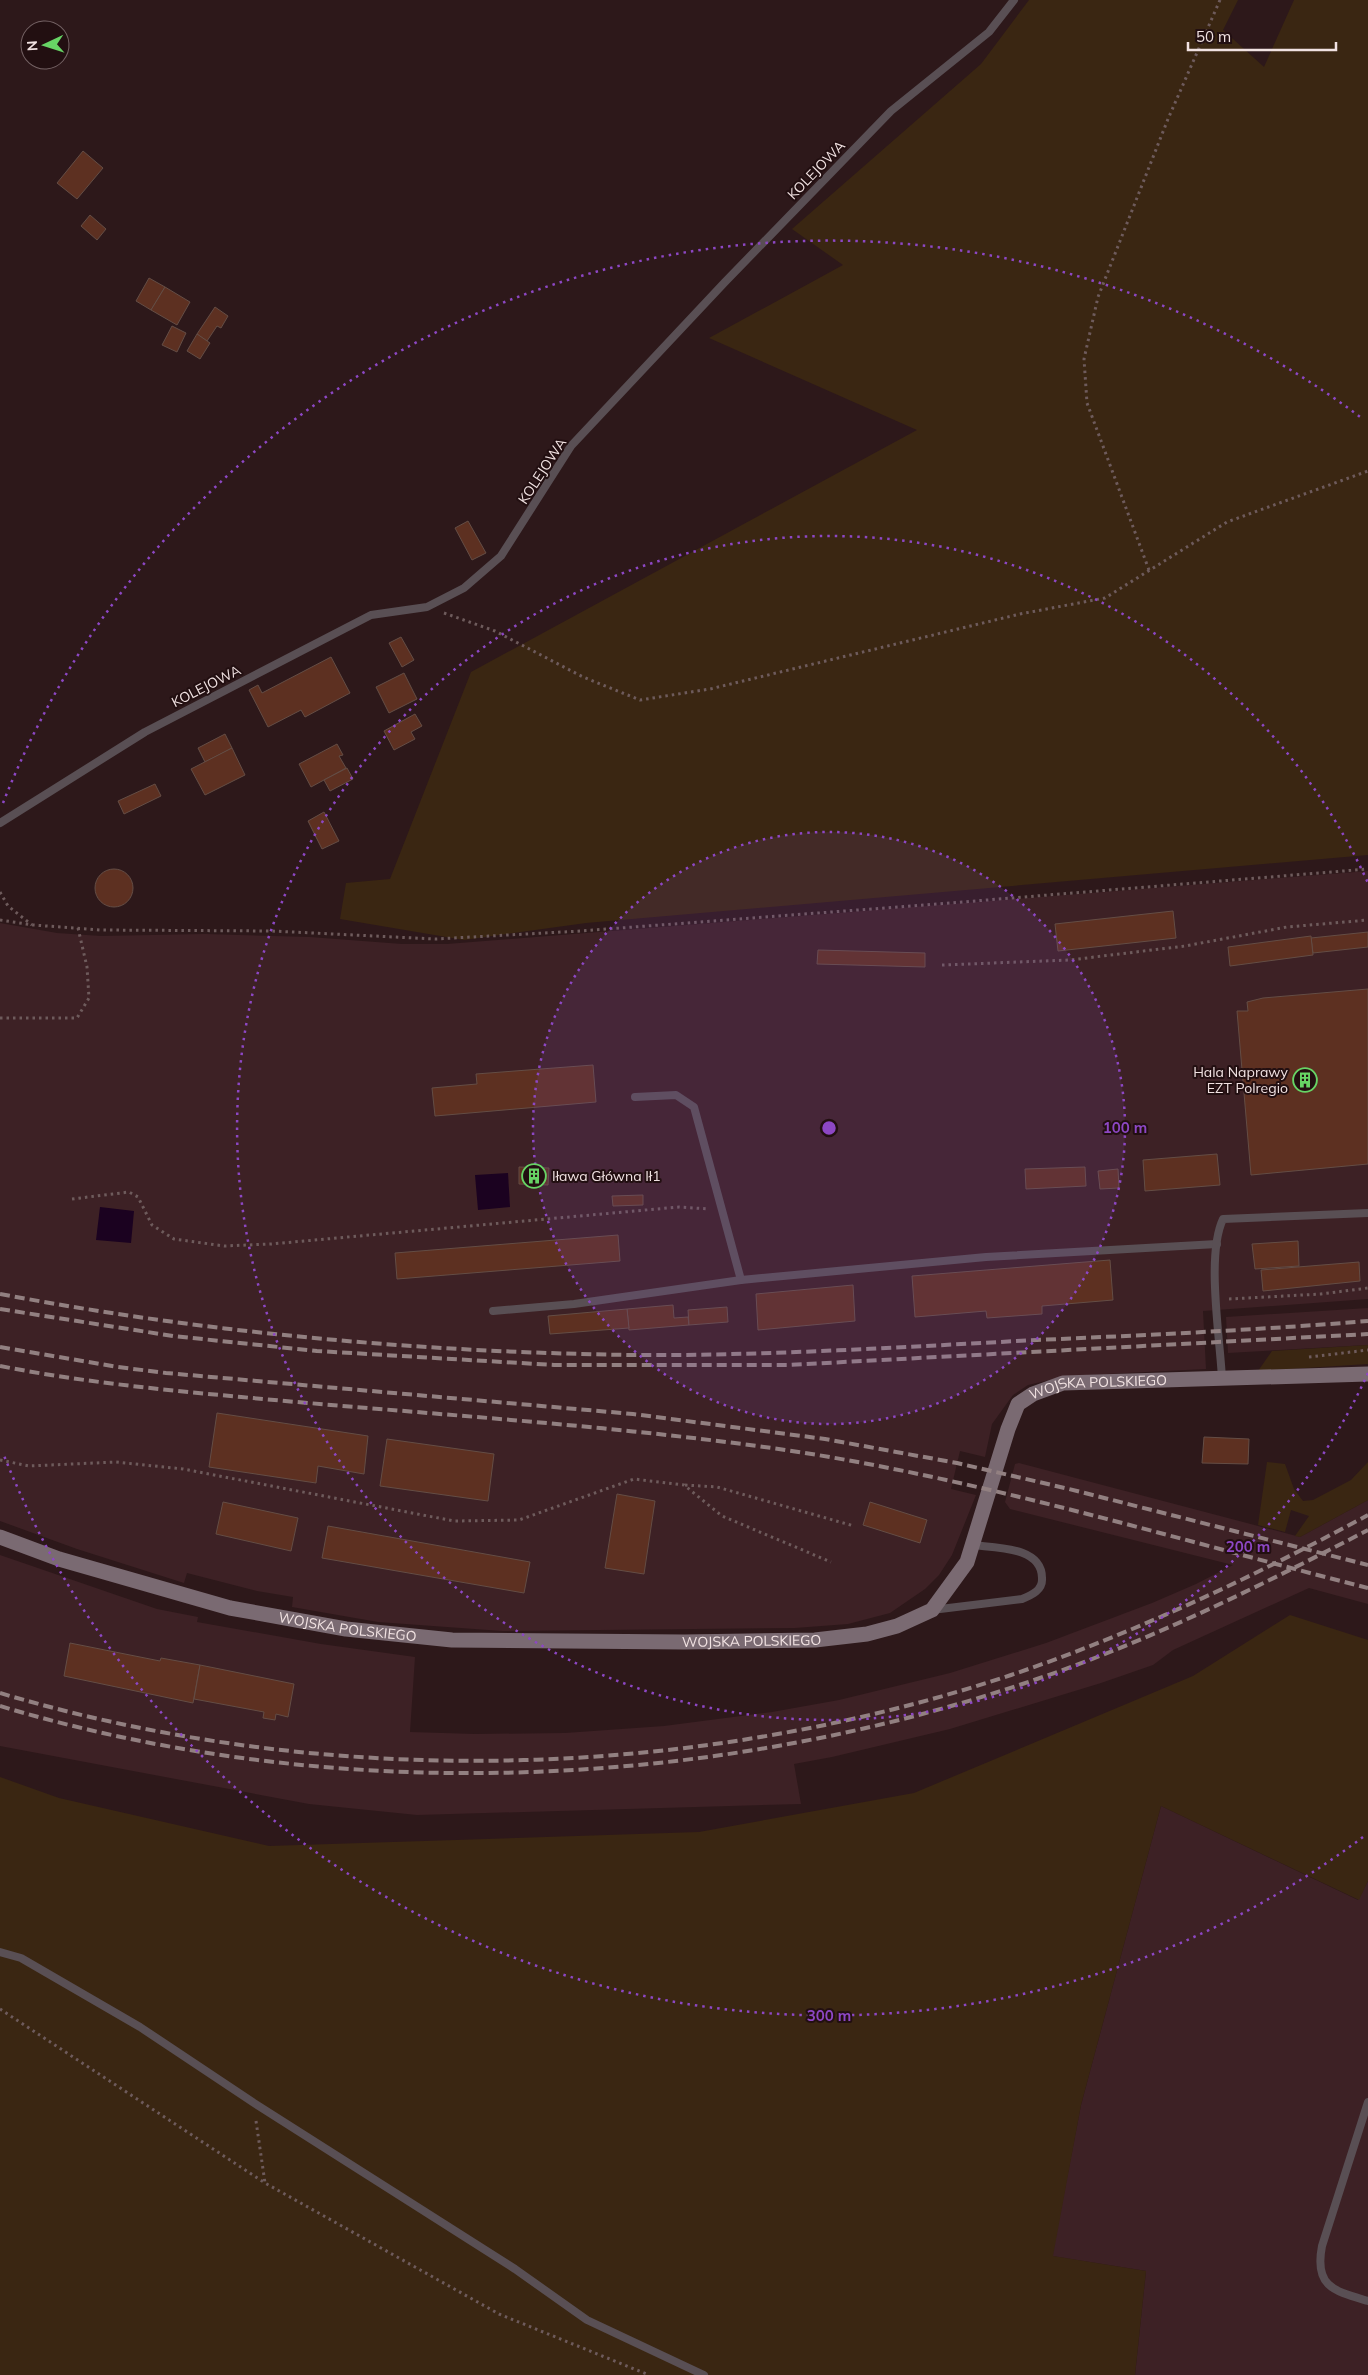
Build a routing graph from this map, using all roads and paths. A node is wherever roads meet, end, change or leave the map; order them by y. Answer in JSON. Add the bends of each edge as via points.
{"nodes":[{"id":1,"x":1014,"y":0,"type":"edge"},
{"id":2,"x":1220,"y":0,"type":"edge"},
{"id":3,"x":1368,"y":471,"type":"edge"},
{"id":4,"x":1149,"y":570,"type":"junction"},
{"id":5,"x":427,"y":607,"type":"junction"},
{"id":6,"x":0,"y":823,"type":"edge"},
{"id":7,"x":1368,"y":869,"type":"edge"},
{"id":8,"x":0,"y":892,"type":"edge"},
{"id":9,"x":0,"y":920,"type":"edge"},
{"id":10,"x":1368,"y":920,"type":"edge"},
{"id":11,"x":33,"y":925,"type":"junction"},
{"id":12,"x":78,"y":928,"type":"junction"},
{"id":13,"x":942,"y":965,"type":"dead end"},
{"id":14,"x":0,"y":1018,"type":"edge"},
{"id":15,"x":635,"y":1097,"type":"dead end"},
{"id":16,"x":72,"y":1199,"type":"dead end"},
{"id":17,"x":722,"y":1210,"type":"junction"},
{"id":18,"x":1368,"y":1213,"type":"edge"},
{"id":19,"x":1217,"y":1244,"type":"junction"},
{"id":20,"x":741,"y":1280,"type":"junction"},
{"id":21,"x":1368,"y":1288,"type":"edge"},
{"id":22,"x":1216,"y":1299,"type":"junction"},
{"id":23,"x":493,"y":1311,"type":"dead end"},
{"id":24,"x":1368,"y":1374,"type":"edge"},
{"id":25,"x":1222,"y":1379,"type":"junction"},
{"id":26,"x":0,"y":1460,"type":"edge"},
{"id":27,"x":684,"y":1485,"type":"junction"},
{"id":28,"x":854,"y":1526,"type":"dead end"},
{"id":29,"x":0,"y":1537,"type":"edge"},
{"id":30,"x":972,"y":1545,"type":"junction"},
{"id":31,"x":830,"y":1562,"type":"dead end"},
{"id":32,"x":932,"y":1610,"type":"junction"},
{"id":33,"x":0,"y":1952,"type":"edge"},
{"id":34,"x":0,"y":2009,"type":"edge"},
{"id":35,"x":1368,"y":2102,"type":"edge"},
{"id":36,"x":254,"y":2103,"type":"junction"},
{"id":37,"x":265,"y":2183,"type":"junction"},
{"id":38,"x":1368,"y":2301,"type":"edge"},
{"id":39,"x":648,"y":2375,"type":"edge"},
{"id":40,"x":704,"y":2375,"type":"edge"}],
"edges":[{"from":1,"to":5,"type":"lane","name":"KOLEJOWA","via":[[989,32],[891,111],[578,439],[501,556],[464,588]]},
{"from":2,"to":4,"type":"path","via":[[1168,119],[1098,297],[1084,359],[1087,403]]},
{"from":3,"to":4,"type":"path","via":[[1227,522]]},
{"from":4,"to":5,"type":"path","via":[[1105,598],[1020,614],[710,690],[640,700],[583,677],[494,631]]},
{"from":5,"to":6,"type":"lane","name":"KOLEJOWA","via":[[372,615],[145,732]]},
{"from":7,"to":12,"type":"path","via":[[581,931],[435,938]]},
{"from":8,"to":11,"type":"path","via":[[8,906]]},
{"from":9,"to":11,"type":"path"},
{"from":10,"to":13,"type":"path","via":[[1287,927],[1185,946],[1070,960]]},
{"from":11,"to":12,"type":"path"},
{"from":12,"to":14,"type":"path","via":[[87,967],[89,998],[76,1018]]},
{"from":15,"to":17,"type":"lane","via":[[676,1095],[694,1107]]},
{"from":16,"to":17,"type":"path","via":[[129,1192],[138,1198],[152,1225],[174,1239],[224,1246],[679,1207]]},
{"from":17,"to":20,"type":"lane"},
{"from":18,"to":19,"type":"lane","via":[[1223,1219]]},
{"from":19,"to":20,"type":"lane","via":[[986,1257]]},
{"from":19,"to":22,"type":"lane"},
{"from":20,"to":23,"type":"lane","via":[[574,1304]]},
{"from":21,"to":22,"type":"path","via":[[1322,1294]]},
{"from":22,"to":25,"type":"lane"},
{"from":24,"to":25,"type":"street","name":"WOJSKA POLSKIEGO"},
{"from":25,"to":30,"type":"street","name":"WOJSKA POLSKIEGO","via":[[1063,1382],[1018,1404]]},
{"from":26,"to":27,"type":"path","via":[[29,1466],[116,1462],[183,1470],[454,1522],[519,1520],[634,1479]]},
{"from":27,"to":28,"type":"path","via":[[717,1487]]},
{"from":27,"to":31,"type":"path","via":[[722,1516]]},
{"from":29,"to":32,"type":"street","name":"WOJSKA POLSKIEGO","via":[[59,1559],[230,1608],[346,1629],[452,1640],[814,1640],[867,1634],[897,1626]]},
{"from":30,"to":32,"type":"street","name":"WOJSKA POLSKIEGO","via":[[967,1562]]},
{"from":30,"to":32,"type":"lane","via":[[1024,1553],[1035,1561],[1042,1570],[1042,1583],[1036,1593],[996,1604]]},
{"from":33,"to":36,"type":"lane","via":[[21,1958],[78,1990]]},
{"from":34,"to":37,"type":"path"},
{"from":35,"to":38,"type":"lane","via":[[1319,2262],[1322,2279],[1335,2291]]},
{"from":36,"to":37,"type":"path"},
{"from":36,"to":40,"type":"lane","via":[[588,2320]]},
{"from":37,"to":39,"type":"path","via":[[499,2314]]}]}
